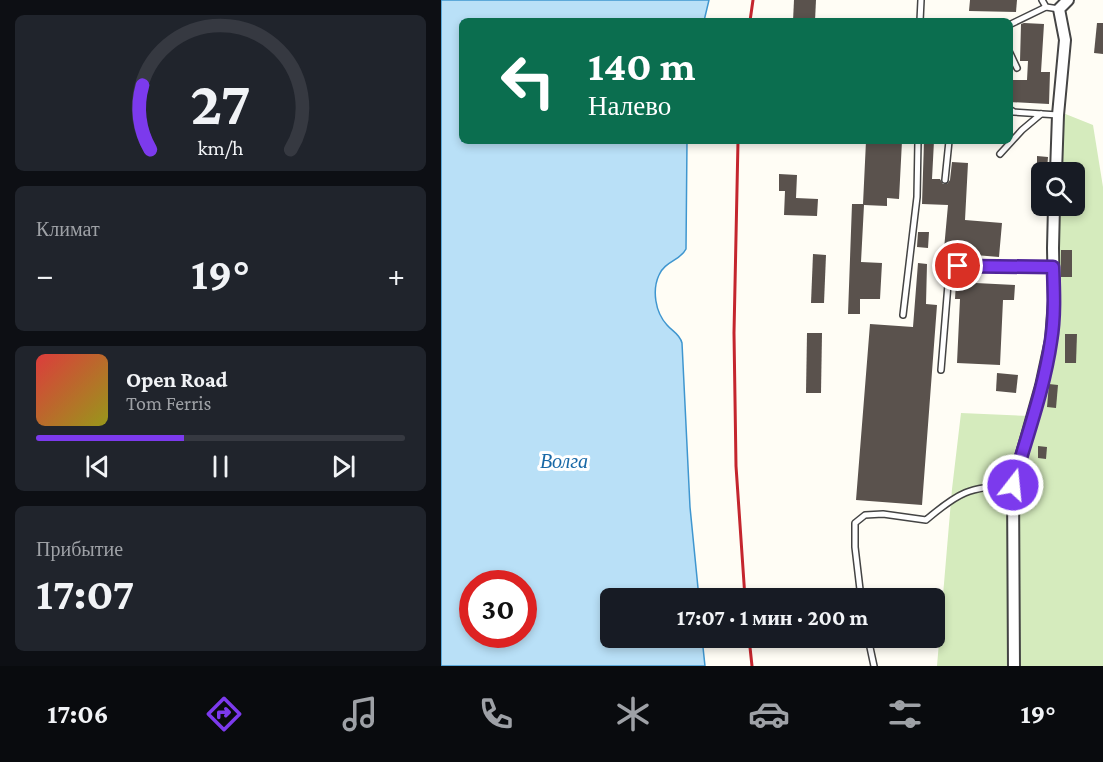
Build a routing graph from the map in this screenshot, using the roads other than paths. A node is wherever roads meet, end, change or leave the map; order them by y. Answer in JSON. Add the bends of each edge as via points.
{"nodes":[{"id":1,"x":921,"y":0,"type":"edge"},
{"id":2,"x":1042,"y":0,"type":"edge"},
{"id":3,"x":1068,"y":0,"type":"edge"},
{"id":4,"x":1046,"y":7,"type":"junction"},
{"id":5,"x":1059,"y":9,"type":"junction"},
{"id":6,"x":920,"y":18,"type":"edge"},
{"id":7,"x":1013,"y":23,"type":"edge"},
{"id":8,"x":1013,"y":60,"type":"edge"},
{"id":9,"x":1017,"y":68,"type":"dead end"},
{"id":10,"x":1013,"y":111,"type":"edge"},
{"id":11,"x":1041,"y":114,"type":"junction"},
{"id":12,"x":1058,"y":115,"type":"junction"},
{"id":13,"x":1013,"y":140,"type":"edge"},
{"id":14,"x":918,"y":144,"type":"edge"},
{"id":15,"x":949,"y":144,"type":"edge"},
{"id":16,"x":1009,"y":144,"type":"edge"},
{"id":17,"x":1000,"y":154,"type":"dead end"},
{"id":18,"x":1056,"y":162,"type":"edge"},
{"id":19,"x":945,"y":180,"type":"dead end"},
{"id":20,"x":1054,"y":216,"type":"edge"},
{"id":21,"x":1053,"y":267,"type":"junction"},
{"id":22,"x":903,"y":315,"type":"dead end"},
{"id":23,"x":941,"y":370,"type":"dead end"},
{"id":24,"x":1013,"y":485,"type":"junction"},
{"id":25,"x":860,"y":588,"type":"edge"},
{"id":26,"x":870,"y":648,"type":"edge"},
{"id":27,"x":874,"y":666,"type":"edge"},
{"id":28,"x":1014,"y":666,"type":"edge"}],
"edges":[{"from":1,"to":6,"type":"lane"},
{"from":2,"to":4,"type":"lane"},
{"from":3,"to":5,"type":"street"},
{"from":4,"to":5,"type":"lane"},
{"from":4,"to":7,"type":"lane"},
{"from":5,"to":12,"type":"street","via":[[1065,40]]},
{"from":8,"to":9,"type":"lane"},
{"from":10,"to":11,"type":"lane"},
{"from":11,"to":12,"type":"lane"},
{"from":11,"to":13,"type":"lane"},
{"from":12,"to":18,"type":"street"},
{"from":14,"to":22,"type":"lane","via":[[917,197]]},
{"from":15,"to":19,"type":"lane"},
{"from":16,"to":17,"type":"lane"},
{"from":20,"to":21,"type":"street"},
{"from":21,"to":23,"type":"lane","via":[[958,266],[949,272]]},
{"from":21,"to":24,"type":"street","via":[[1051,340]]},
{"from":24,"to":25,"type":"lane","via":[[970,490],[925,520],[865,515],[855,523]]},
{"from":24,"to":28,"type":"street"},
{"from":26,"to":27,"type":"lane"}]}
